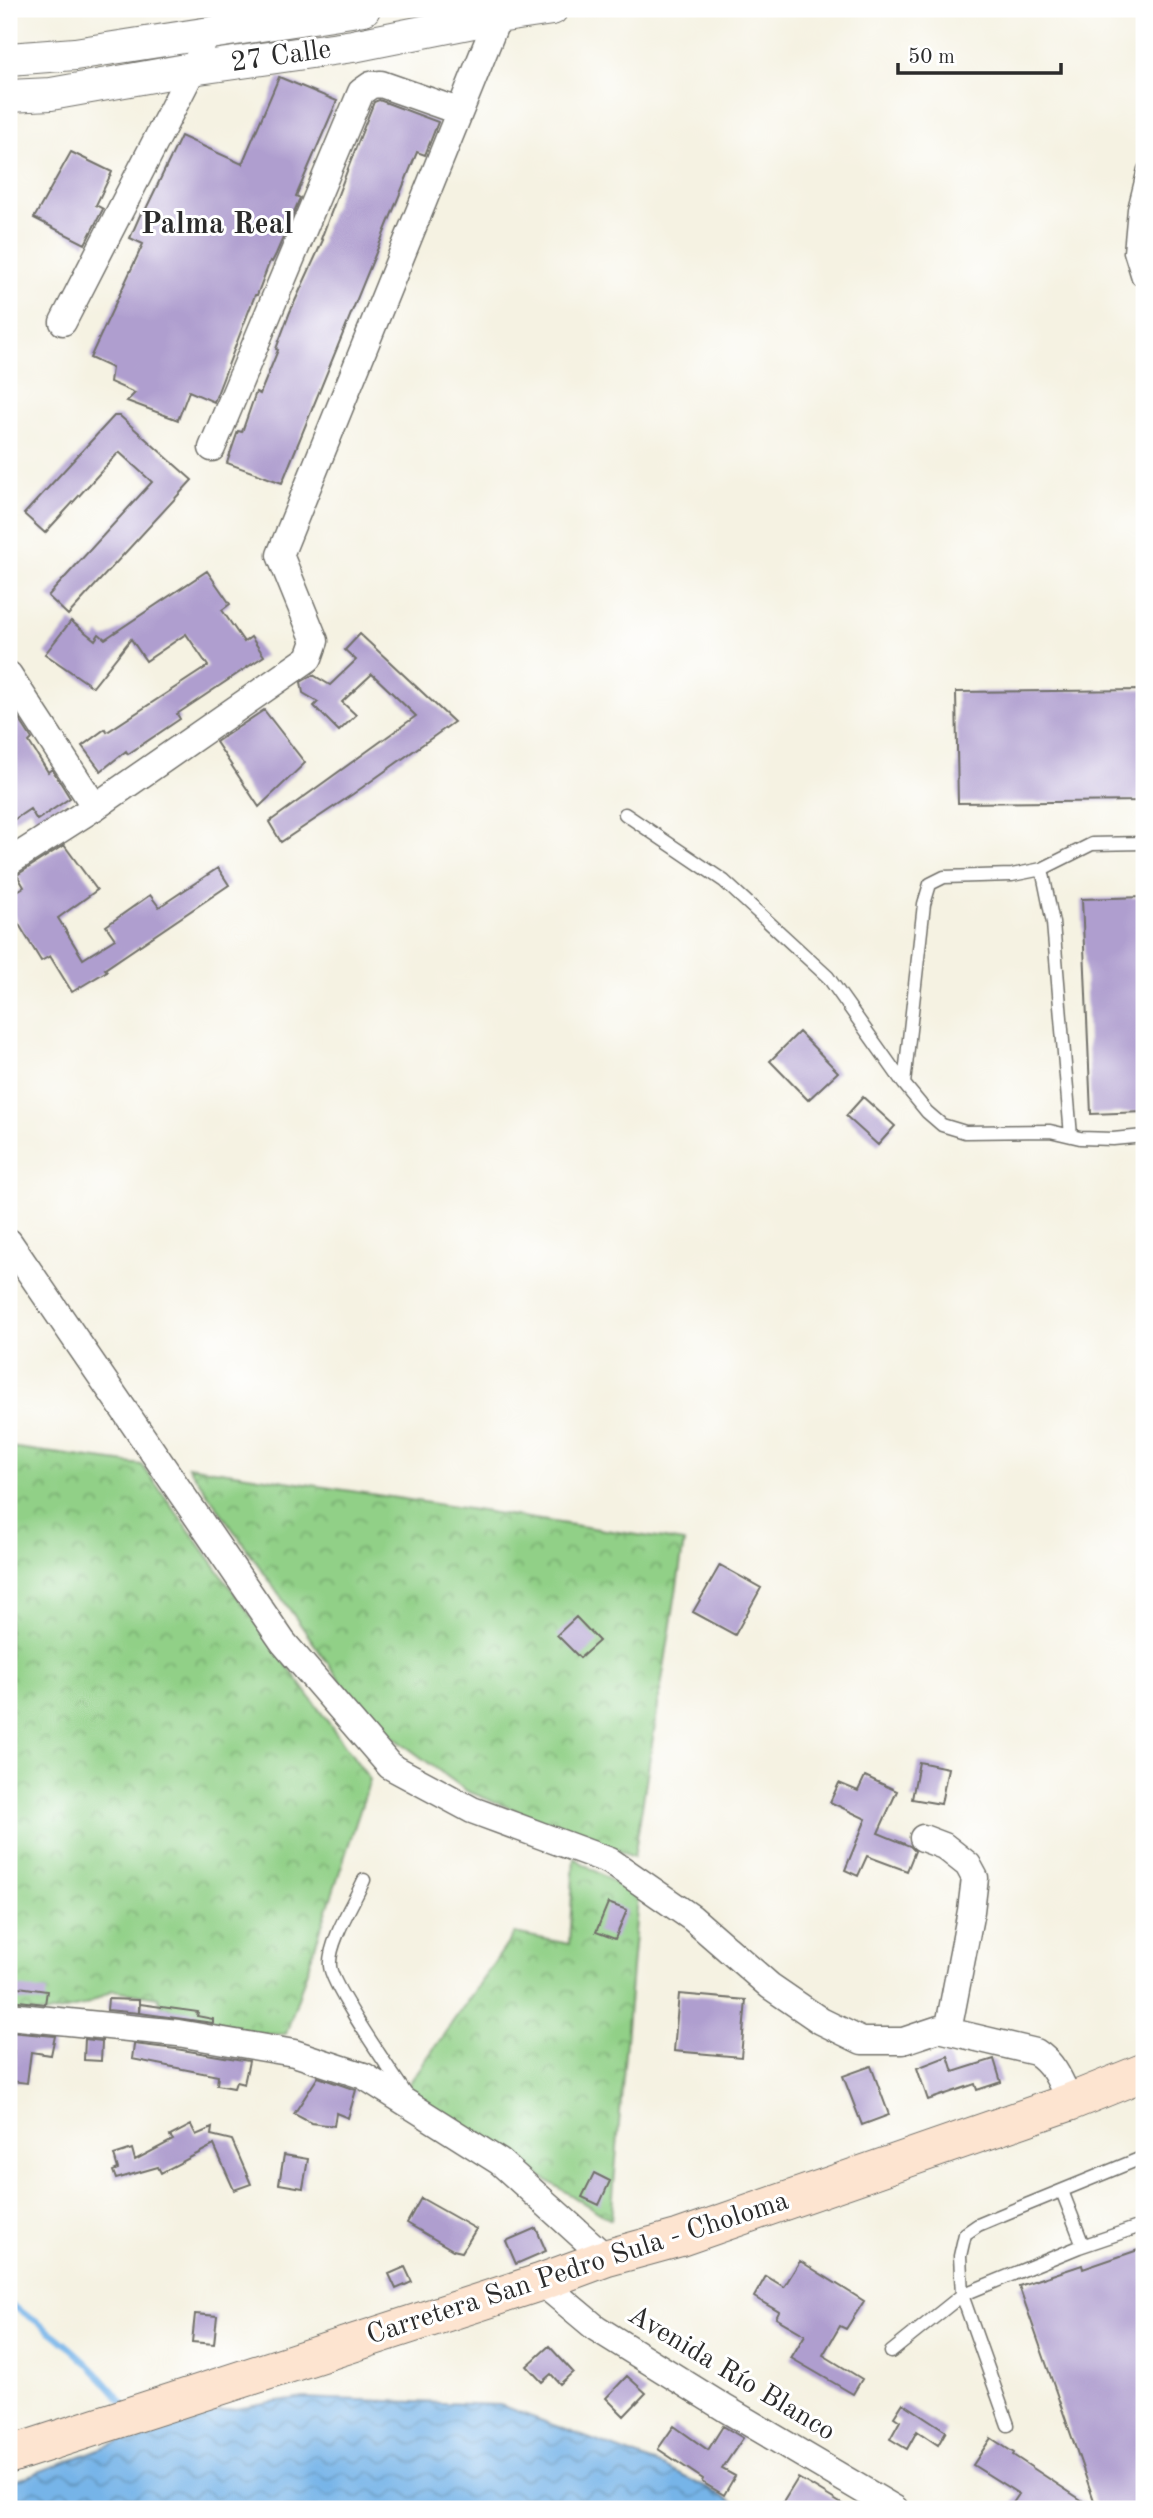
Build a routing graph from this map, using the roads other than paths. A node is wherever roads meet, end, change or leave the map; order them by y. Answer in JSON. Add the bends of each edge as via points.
{"nodes":[{"id":1,"x":364,"y":9,"type":"edge"},
{"id":2,"x":520,"y":11,"type":"edge"},
{"id":3,"x":211,"y":33,"type":"junction"},
{"id":4,"x":9,"y":59,"type":"edge"},
{"id":5,"x":192,"y":69,"type":"junction"},
{"id":6,"x":9,"y":96,"type":"edge"},
{"id":7,"x":458,"y":111,"type":"junction"},
{"id":8,"x":1144,"y":169,"type":"edge"},
{"id":9,"x":1144,"y":281,"type":"edge"},
{"id":10,"x":64,"y":322,"type":"dead end"},
{"id":11,"x":212,"y":448,"type":"dead end"},
{"id":12,"x":9,"y":675,"type":"edge"},
{"id":13,"x":95,"y":807,"type":"junction"},
{"id":14,"x":625,"y":814,"type":"dead end"},
{"id":15,"x":1144,"y":843,"type":"edge"},
{"id":16,"x":9,"y":862,"type":"edge"},
{"id":17,"x":1042,"y":869,"type":"junction"},
{"id":18,"x":904,"y":1084,"type":"junction"},
{"id":19,"x":1071,"y":1136,"type":"junction"},
{"id":20,"x":1144,"y":1136,"type":"edge"},
{"id":21,"x":9,"y":1242,"type":"edge"},
{"id":22,"x":923,"y":1838,"type":"dead end"},
{"id":23,"x":364,"y":1880,"type":"dead end"},
{"id":24,"x":9,"y":2016,"type":"edge"},
{"id":25,"x":948,"y":2031,"type":"junction"},
{"id":26,"x":1144,"y":2073,"type":"edge"},
{"id":27,"x":1070,"y":2102,"type":"junction"},
{"id":28,"x":415,"y":2109,"type":"junction"},
{"id":29,"x":1144,"y":2157,"type":"edge"},
{"id":30,"x":1062,"y":2191,"type":"junction"},
{"id":31,"x":1144,"y":2225,"type":"edge"},
{"id":32,"x":1083,"y":2245,"type":"junction"},
{"id":33,"x":606,"y":2258,"type":"junction"},
{"id":34,"x":541,"y":2282,"type":"junction"},
{"id":35,"x":962,"y":2295,"type":"junction"},
{"id":36,"x":891,"y":2352,"type":"dead end"},
{"id":37,"x":1008,"y":2425,"type":"dead end"},
{"id":38,"x":9,"y":2455,"type":"edge"},
{"id":39,"x":895,"y":2509,"type":"edge"}],
"edges":[{"from":1,"to":3,"type":"street","name":"27 Calle"},
{"from":2,"to":5,"type":"street","name":"27 Calle","via":[[354,46]]},
{"from":2,"to":7,"type":"street"},
{"from":3,"to":4,"type":"street","name":"27 Calle"},
{"from":3,"to":5,"type":"street"},
{"from":5,"to":6,"type":"street","name":"27 Calle","via":[[51,94]]},
{"from":5,"to":10,"type":"street"},
{"from":7,"to":11,"type":"street","via":[[381,84],[362,92]]},
{"from":7,"to":13,"type":"street","via":[[280,555],[315,641],[309,658]]},
{"from":8,"to":9,"type":"lane","via":[[1130,252],[1138,278]]},
{"from":12,"to":13,"type":"street"},
{"from":13,"to":16,"type":"street"},
{"from":14,"to":18,"type":"lane","via":[[724,881],[828,977]]},
{"from":15,"to":17,"type":"lane","via":[[1092,844]]},
{"from":17,"to":18,"type":"lane","via":[[1012,875],[944,877],[930,884]]},
{"from":17,"to":19,"type":"lane","via":[[1053,923]]},
{"from":18,"to":19,"type":"lane","via":[[942,1125],[965,1132],[1050,1130]]},
{"from":19,"to":20,"type":"lane"},
{"from":21,"to":25,"type":"street","via":[[284,1642],[390,1766],[472,1810],[610,1861],[692,1918],[770,1986],[821,2021],[862,2041],[903,2041],[939,2029]]},
{"from":22,"to":25,"type":"street","via":[[944,1846],[968,1865],[975,1878]]},
{"from":23,"to":28,"type":"lane","via":[[329,1965]]},
{"from":24,"to":28,"type":"street","via":[[178,2033],[294,2053],[365,2076]]},
{"from":25,"to":27,"type":"street","via":[[1046,2059]]},
{"from":26,"to":27,"type":"main road","name":"Carretera San Pedro Sula - Choloma"},
{"from":27,"to":33,"type":"main road","name":"Carretera San Pedro Sula - Choloma","via":[[679,2238]]},
{"from":28,"to":33,"type":"street","via":[[500,2162]]},
{"from":29,"to":30,"type":"lane"},
{"from":30,"to":32,"type":"lane"},
{"from":30,"to":35,"type":"lane","via":[[965,2234],[960,2256]]},
{"from":31,"to":32,"type":"lane"},
{"from":32,"to":35,"type":"lane"},
{"from":33,"to":34,"type":"main road","name":"Carretera San Pedro Sula - Choloma"},
{"from":34,"to":38,"type":"main road","name":"Carretera San Pedro Sula - Choloma"},
{"from":34,"to":39,"type":"street","name":"Avenida Río Blanco","via":[[596,2328]]},
{"from":35,"to":36,"type":"lane"},
{"from":35,"to":37,"type":"lane"}]}
